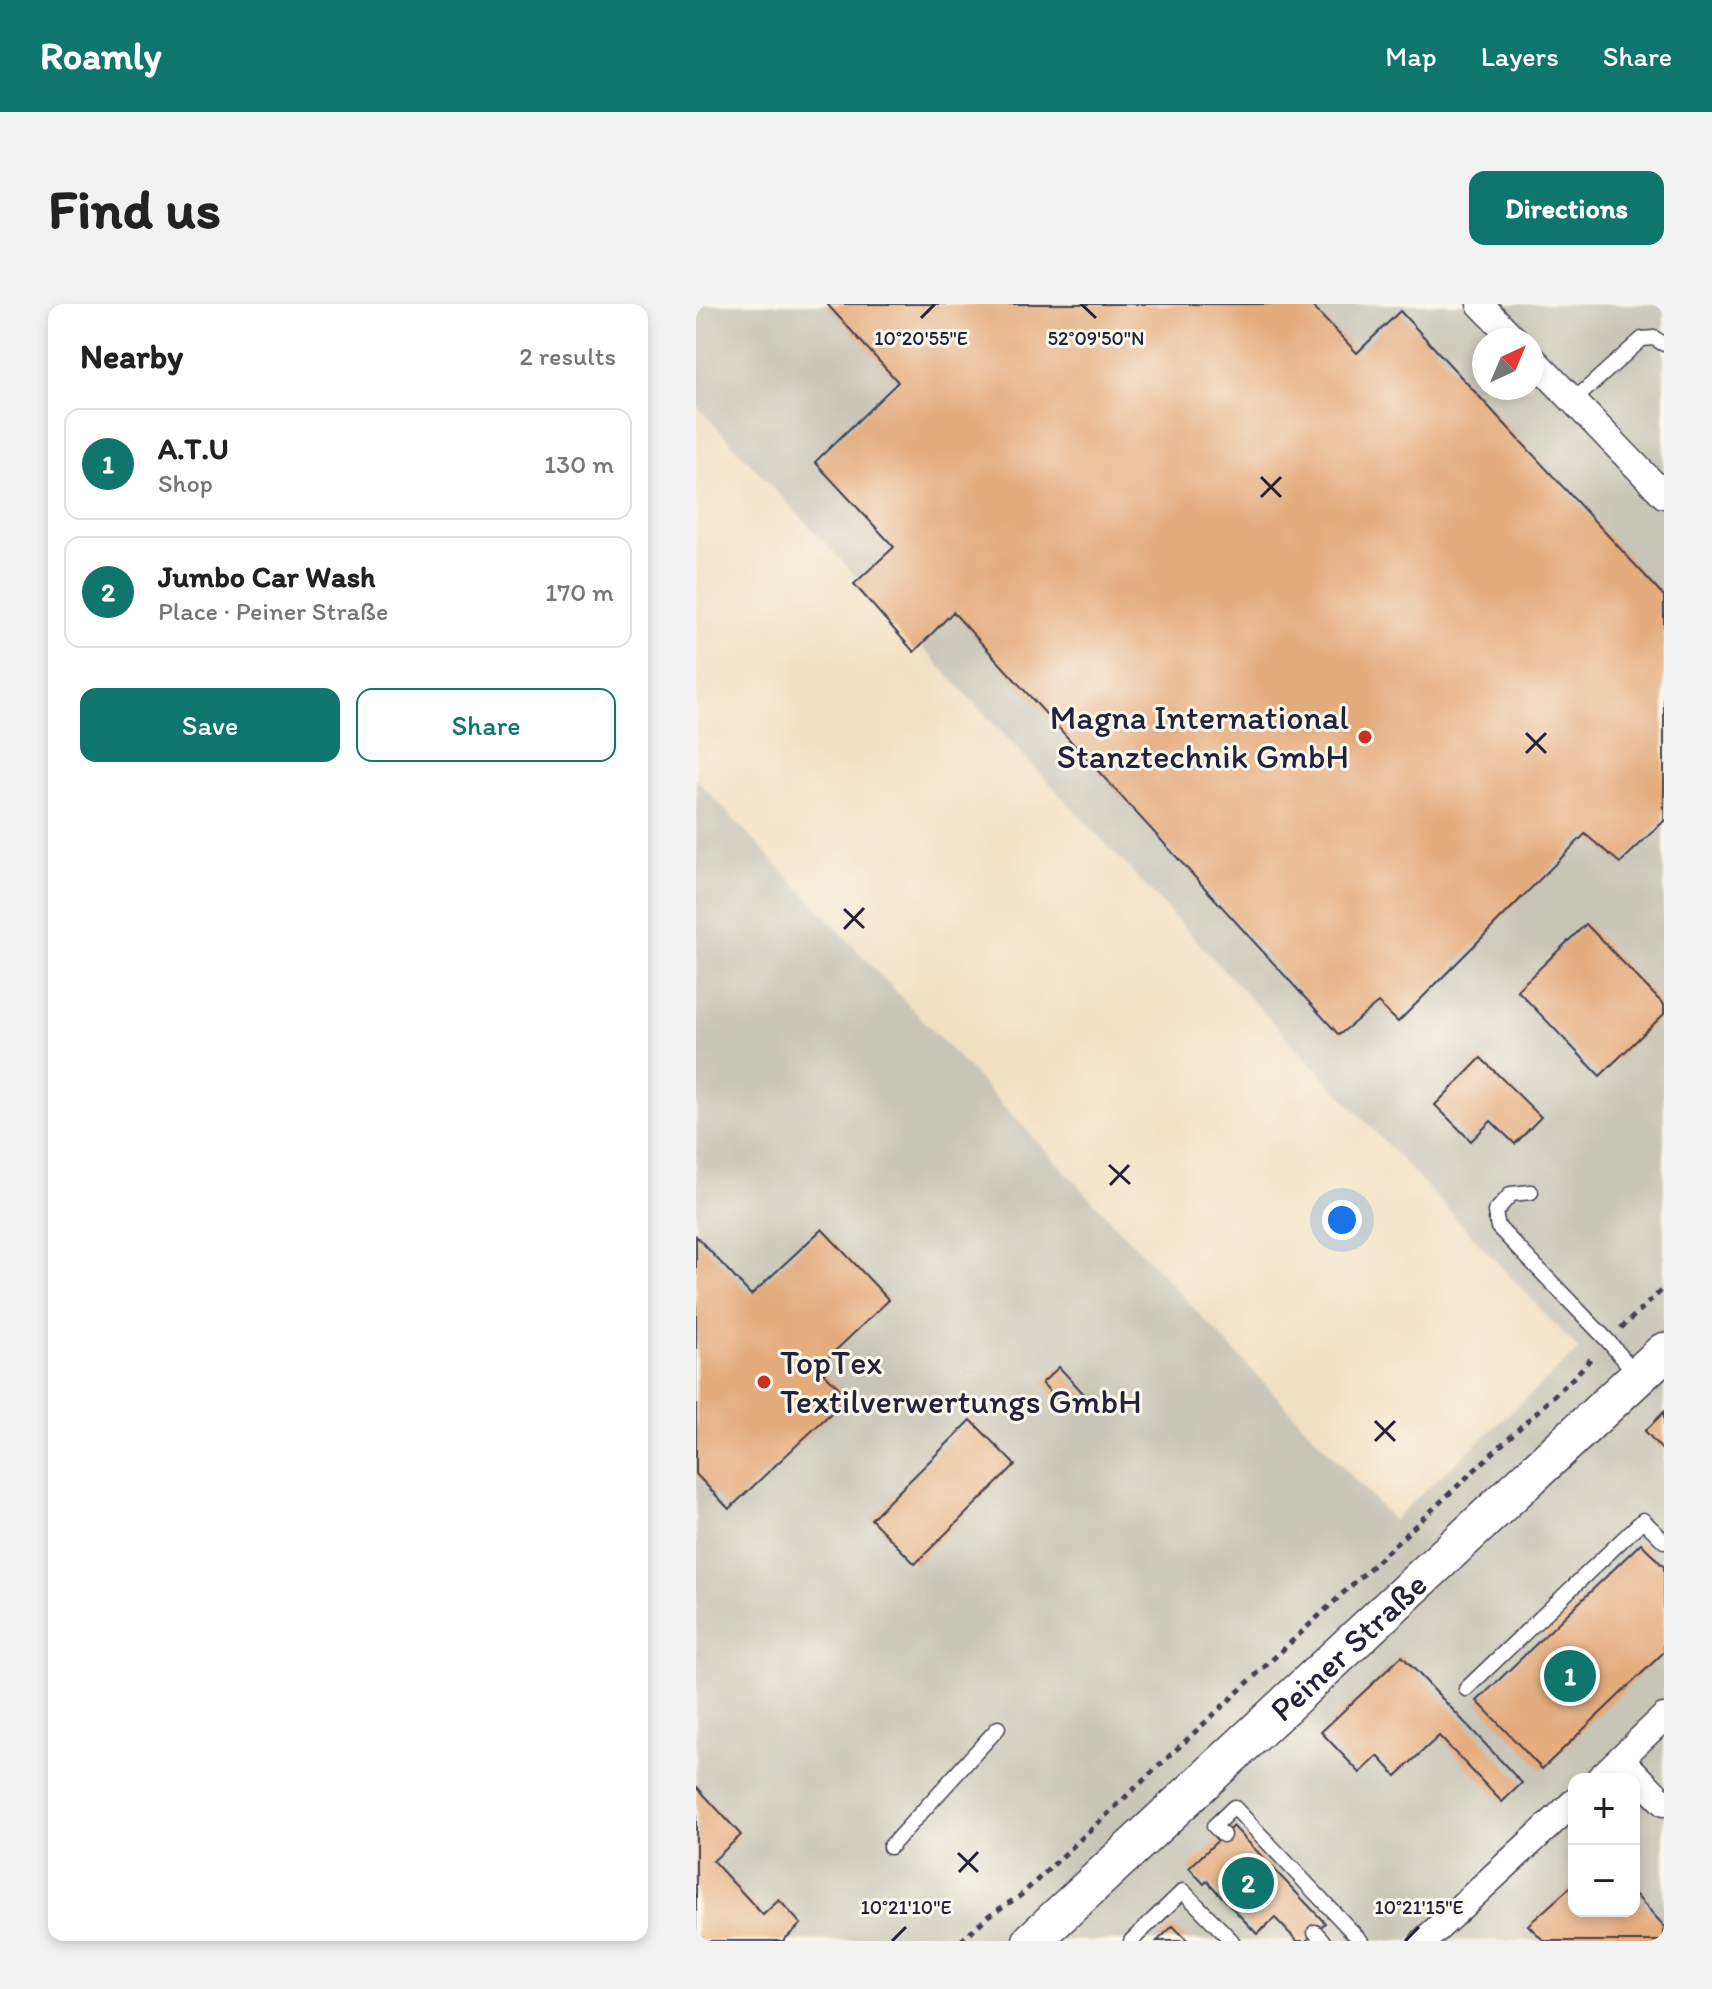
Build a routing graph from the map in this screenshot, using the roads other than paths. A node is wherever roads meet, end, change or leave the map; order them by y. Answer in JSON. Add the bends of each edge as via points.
{"nodes":[{"id":1,"x":1480,"y":304,"type":"edge"},
{"id":2,"x":1503,"y":328,"type":"edge"},
{"id":3,"x":1664,"y":344,"type":"edge"},
{"id":4,"x":1544,"y":371,"type":"edge"},
{"id":5,"x":1573,"y":401,"type":"junction"},
{"id":6,"x":1664,"y":495,"type":"edge"},
{"id":7,"x":1531,"y":1192,"type":"dead end"},
{"id":8,"x":1651,"y":1364,"type":"edge"},
{"id":9,"x":1664,"y":1541,"type":"edge"},
{"id":10,"x":1466,"y":1689,"type":"dead end"},
{"id":11,"x":1664,"y":1717,"type":"edge"},
{"id":12,"x":998,"y":1728,"type":"dead end"},
{"id":13,"x":1621,"y":1759,"type":"junction"},
{"id":14,"x":1606,"y":1773,"type":"edge"},
{"id":15,"x":1664,"y":1803,"type":"edge"},
{"id":16,"x":1568,"y":1808,"type":"edge"},
{"id":17,"x":1223,"y":1835,"type":"dead end"},
{"id":18,"x":890,"y":1847,"type":"dead end"},
{"id":19,"x":1032,"y":1941,"type":"edge"},
{"id":20,"x":1131,"y":1941,"type":"edge"},
{"id":21,"x":1232,"y":1941,"type":"edge"},
{"id":22,"x":1361,"y":1941,"type":"edge"},
{"id":23,"x":1424,"y":1941,"type":"edge"}],
"edges":[{"from":1,"to":2,"type":"street"},
{"from":3,"to":5,"type":"lane","via":[[1642,339]]},
{"from":4,"to":5,"type":"street"},
{"from":5,"to":6,"type":"street"},
{"from":7,"to":8,"type":"lane","via":[[1511,1194],[1495,1212],[1498,1227],[1608,1341]]},
{"from":8,"to":19,"type":"main road","name":"Peiner Straße"},
{"from":9,"to":10,"type":"lane","via":[[1643,1520]]},
{"from":11,"to":13,"type":"street"},
{"from":12,"to":18,"type":"lane"},
{"from":13,"to":14,"type":"street"},
{"from":13,"to":15,"type":"street"},
{"from":16,"to":23,"type":"street"},
{"from":17,"to":22,"type":"lane","via":[[1214,1826],[1234,1807]]},
{"from":20,"to":21,"type":"lane","via":[[1183,1891]]}]}
